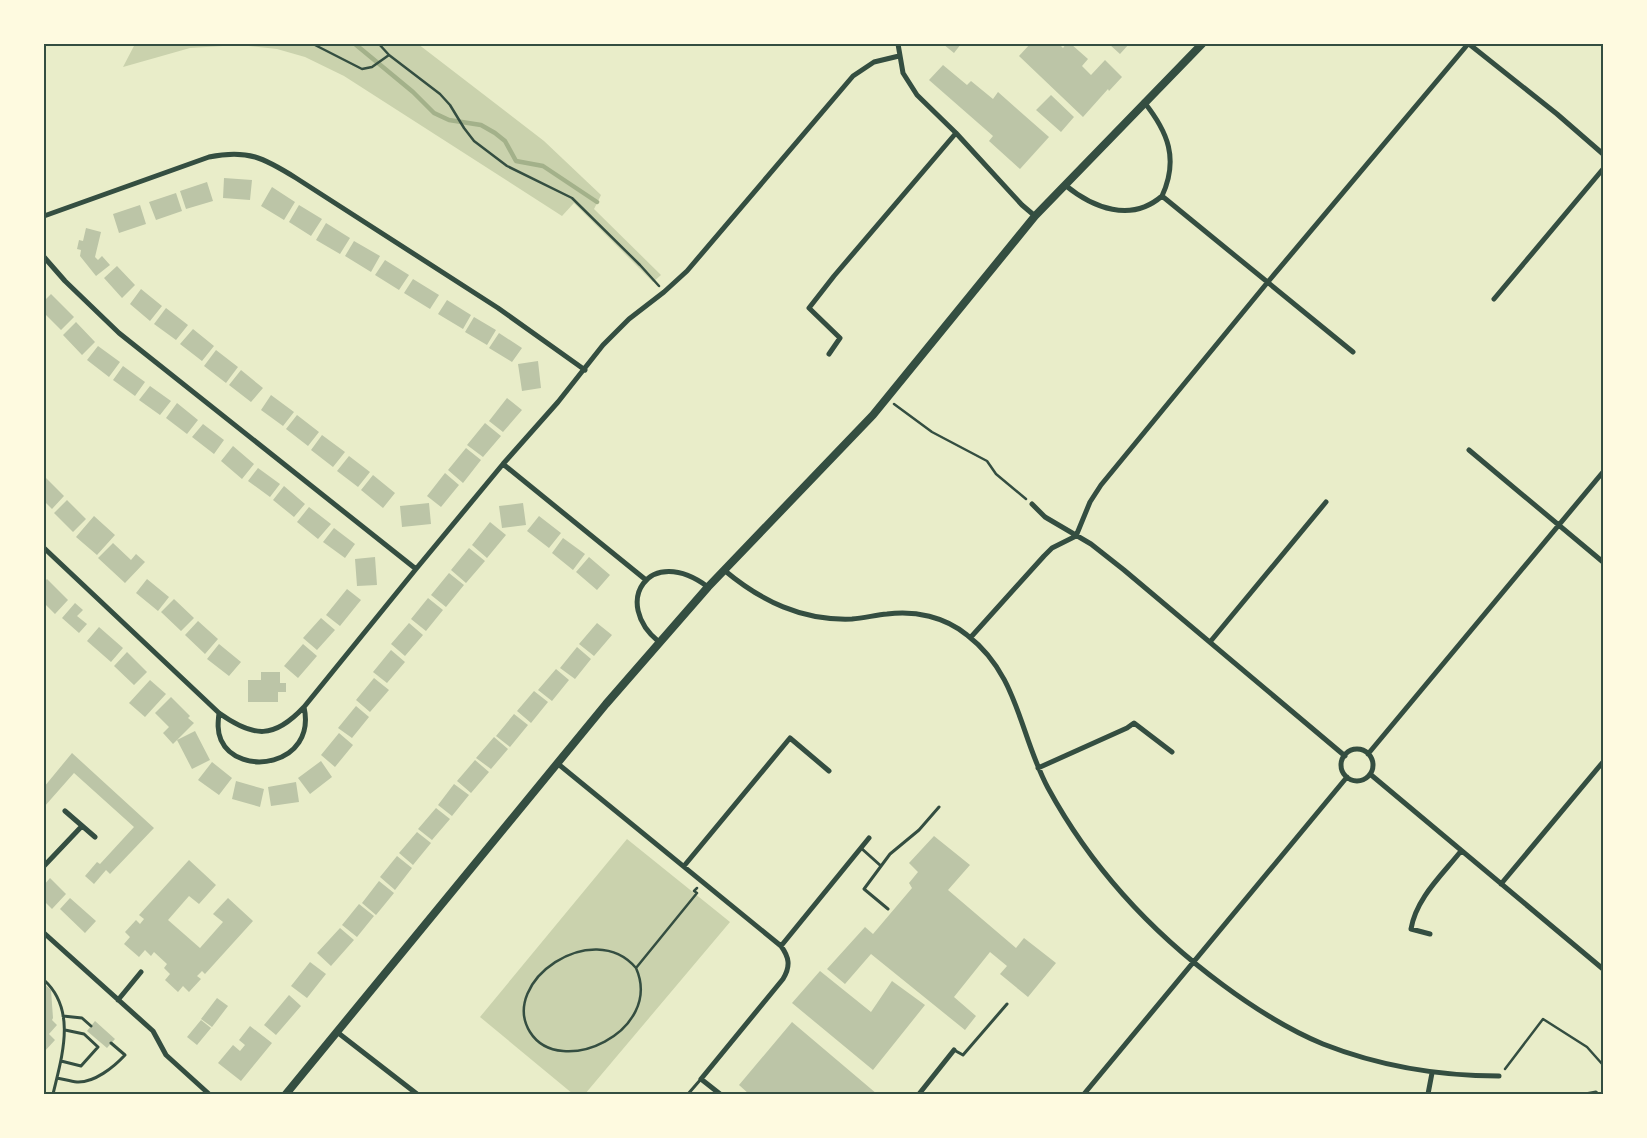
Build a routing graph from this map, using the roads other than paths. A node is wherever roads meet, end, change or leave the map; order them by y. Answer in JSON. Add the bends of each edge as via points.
{"nodes":[{"id":1,"x":898,"y":44,"type":"edge"},
{"id":2,"x":1202,"y":44,"type":"edge"},
{"id":3,"x":1468,"y":44,"type":"edge"},
{"id":4,"x":899,"y":56,"type":"junction"},
{"id":5,"x":1144,"y":102,"type":"junction"},
{"id":6,"x":956,"y":133,"type":"junction"},
{"id":7,"x":1603,"y":154,"type":"edge"},
{"id":8,"x":1603,"y":169,"type":"edge"},
{"id":9,"x":1065,"y":185,"type":"junction"},
{"id":10,"x":1162,"y":196,"type":"junction"},
{"id":11,"x":44,"y":216,"type":"edge"},
{"id":12,"x":1035,"y":216,"type":"junction"},
{"id":13,"x":44,"y":256,"type":"edge"},
{"id":14,"x":1267,"y":283,"type":"junction"},
{"id":15,"x":1494,"y":299,"type":"dead end"},
{"id":16,"x":1353,"y":352,"type":"dead end"},
{"id":17,"x":829,"y":354,"type":"dead end"},
{"id":18,"x":585,"y":370,"type":"junction"},
{"id":19,"x":1468,"y":450,"type":"dead end"},
{"id":20,"x":503,"y":464,"type":"junction"},
{"id":21,"x":1603,"y":472,"type":"edge"},
{"id":22,"x":1326,"y":502,"type":"dead end"},
{"id":23,"x":1032,"y":504,"type":"road end"},
{"id":24,"x":1559,"y":525,"type":"junction"},
{"id":25,"x":1076,"y":536,"type":"junction"},
{"id":26,"x":44,"y":548,"type":"edge"},
{"id":27,"x":1603,"y":562,"type":"edge"},
{"id":28,"x":416,"y":569,"type":"junction"},
{"id":29,"x":724,"y":570,"type":"junction"},
{"id":30,"x":646,"y":580,"type":"junction"},
{"id":31,"x":708,"y":587,"type":"junction"},
{"id":32,"x":971,"y":637,"type":"junction"},
{"id":33,"x":659,"y":642,"type":"junction"},
{"id":34,"x":1210,"y":642,"type":"junction"},
{"id":35,"x":304,"y":707,"type":"junction"},
{"id":36,"x":219,"y":713,"type":"junction"},
{"id":37,"x":1172,"y":752,"type":"dead end"},
{"id":38,"x":1368,"y":754,"type":"junction"},
{"id":39,"x":1345,"y":756,"type":"junction"},
{"id":40,"x":1603,"y":762,"type":"edge"},
{"id":41,"x":557,"y":764,"type":"junction"},
{"id":42,"x":1038,"y":768,"type":"junction"},
{"id":43,"x":829,"y":771,"type":"dead end"},
{"id":44,"x":1370,"y":774,"type":"junction"},
{"id":45,"x":1347,"y":777,"type":"junction"},
{"id":46,"x":939,"y":807,"type":"dead end"},
{"id":47,"x":65,"y":811,"type":"dead end"},
{"id":48,"x":82,"y":826,"type":"junction"},
{"id":49,"x":95,"y":837,"type":"dead end"},
{"id":50,"x":869,"y":838,"type":"dead end"},
{"id":51,"x":860,"y":848,"type":"junction"},
{"id":52,"x":1461,"y":851,"type":"junction"},
{"id":53,"x":44,"y":866,"type":"edge"},
{"id":54,"x":684,"y":866,"type":"junction"},
{"id":55,"x":881,"y":866,"type":"junction"},
{"id":56,"x":1501,"y":884,"type":"junction"},
{"id":57,"x":888,"y":909,"type":"dead end"},
{"id":58,"x":44,"y":933,"type":"edge"},
{"id":59,"x":1430,"y":934,"type":"dead end"},
{"id":60,"x":781,"y":946,"type":"junction"},
{"id":61,"x":1193,"y":963,"type":"junction"},
{"id":62,"x":1603,"y":969,"type":"edge"},
{"id":63,"x":141,"y":972,"type":"dead end"},
{"id":64,"x":44,"y":980,"type":"edge"},
{"id":65,"x":118,"y":1000,"type":"junction"},
{"id":66,"x":1008,"y":1004,"type":"dead end"},
{"id":67,"x":63,"y":1016,"type":"junction"},
{"id":68,"x":91,"y":1026,"type":"dead end"},
{"id":69,"x":65,"y":1030,"type":"junction"},
{"id":70,"x":337,"y":1032,"type":"junction"},
{"id":71,"x":111,"y":1043,"type":"dead end"},
{"id":72,"x":954,"y":1050,"type":"joint"},
{"id":73,"x":61,"y":1061,"type":"junction"},
{"id":74,"x":1432,"y":1072,"type":"junction"},
{"id":75,"x":1500,"y":1076,"type":"road end"},
{"id":76,"x":57,"y":1078,"type":"junction"},
{"id":77,"x":701,"y":1079,"type":"junction"},
{"id":78,"x":1088,"y":1089,"type":"junction"},
{"id":79,"x":53,"y":1094,"type":"edge"},
{"id":80,"x":209,"y":1094,"type":"edge"},
{"id":81,"x":286,"y":1094,"type":"edge"},
{"id":82,"x":417,"y":1094,"type":"edge"},
{"id":83,"x":688,"y":1094,"type":"edge"},
{"id":84,"x":720,"y":1094,"type":"edge"},
{"id":85,"x":918,"y":1094,"type":"edge"},
{"id":86,"x":1084,"y":1094,"type":"edge"},
{"id":87,"x":1094,"y":1094,"type":"edge"},
{"id":88,"x":1428,"y":1094,"type":"edge"},
{"id":89,"x":1585,"y":1094,"type":"edge"},
{"id":90,"x":1598,"y":1094,"type":"edge"}],
"edges":[{"from":1,"to":4,"type":"street"},
{"from":2,"to":5,"type":"street"},
{"from":3,"to":7,"type":"street"},
{"from":3,"to":14,"type":"street"},
{"from":4,"to":6,"type":"street","via":[[903,73],[917,95]]},
{"from":4,"to":18,"type":"street","via":[[874,62],[853,76],[687,271],[623,325]]},
{"from":5,"to":9,"type":"street"},
{"from":5,"to":10,"type":"street","via":[[1160,123],[1168,144],[1169,172]]},
{"from":6,"to":12,"type":"street"},
{"from":6,"to":17,"type":"street","via":[[809,308],[840,338]]},
{"from":8,"to":15,"type":"street"},
{"from":9,"to":10,"type":"street","via":[[1079,197],[1117,210],[1142,207]]},
{"from":9,"to":12,"type":"street"},
{"from":10,"to":14,"type":"street"},
{"from":11,"to":18,"type":"street","via":[[209,157],[234,153],[250,155],[277,166],[320,193],[498,308]]},
{"from":12,"to":29,"type":"street","via":[[886,399]]},
{"from":13,"to":28,"type":"street","via":[[119,333]]},
{"from":14,"to":16,"type":"street"},
{"from":14,"to":25,"type":"street","via":[[1101,485]]},
{"from":18,"to":20,"type":"street"},
{"from":19,"to":24,"type":"street"},
{"from":20,"to":28,"type":"street"},
{"from":20,"to":30,"type":"street"},
{"from":21,"to":24,"type":"street"},
{"from":22,"to":34,"type":"street"},
{"from":23,"to":25,"type":"street","via":[[1052,522]]},
{"from":24,"to":27,"type":"street"},
{"from":24,"to":38,"type":"street"},
{"from":25,"to":32,"type":"street","via":[[1052,548]]},
{"from":25,"to":34,"type":"street","via":[[1112,560]]},
{"from":26,"to":36,"type":"street"},
{"from":28,"to":35,"type":"street"},
{"from":29,"to":31,"type":"street"},
{"from":29,"to":32,"type":"street","via":[[755,594],[796,611],[853,619],[918,614],[949,622]]},
{"from":30,"to":31,"type":"street","via":[[670,571],[692,577]]},
{"from":30,"to":33,"type":"street","via":[[638,594],[639,608],[648,630]]},
{"from":31,"to":33,"type":"street"},
{"from":32,"to":42,"type":"street","via":[[990,656],[1009,686]]},
{"from":33,"to":41,"type":"street"},
{"from":34,"to":39,"type":"street"},
{"from":35,"to":36,"type":"street","via":[[285,725],[261,732],[241,727]]},
{"from":35,"to":36,"type":"street","via":[[306,726],[299,745],[288,754],[264,761],[240,758],[225,747],[218,733]]},
{"from":37,"to":42,"type":"street","via":[[1134,723]]},
{"from":38,"to":39,"type":"street","via":[[1356,750]]},
{"from":38,"to":44,"type":"street","via":[[1373,766]]},
{"from":39,"to":45,"type":"street","via":[[1342,767]]},
{"from":40,"to":56,"type":"street"},
{"from":41,"to":54,"type":"street"},
{"from":41,"to":70,"type":"street"},
{"from":42,"to":61,"type":"street","via":[[1068,822],[1098,866],[1159,934]]},
{"from":43,"to":54,"type":"street","via":[[790,738]]},
{"from":44,"to":45,"type":"street","via":[[1359,781]]},
{"from":44,"to":52,"type":"street"},
{"from":45,"to":61,"type":"street"},
{"from":46,"to":55,"type":"lane"},
{"from":47,"to":48,"type":"street"},
{"from":48,"to":49,"type":"street"},
{"from":48,"to":53,"type":"street"},
{"from":50,"to":51,"type":"street"},
{"from":51,"to":55,"type":"lane"},
{"from":51,"to":60,"type":"street"},
{"from":52,"to":56,"type":"street"},
{"from":52,"to":59,"type":"street","via":[[1421,901],[1415,914],[1411,929]]},
{"from":54,"to":60,"type":"street"},
{"from":55,"to":57,"type":"lane","via":[[864,889]]},
{"from":56,"to":62,"type":"street"},
{"from":58,"to":65,"type":"street"},
{"from":60,"to":77,"type":"street","via":[[788,957],[786,974]]},
{"from":61,"to":74,"type":"street","via":[[1263,1013],[1322,1044],[1382,1063]]},
{"from":61,"to":78,"type":"street"},
{"from":63,"to":65,"type":"street"},
{"from":64,"to":67,"type":"lane","via":[[54,988]]},
{"from":65,"to":80,"type":"street","via":[[153,1031],[175,1065]]},
{"from":66,"to":72,"type":"lane","via":[[963,1055]]},
{"from":67,"to":68,"type":"lane","via":[[82,1018]]},
{"from":67,"to":69,"type":"lane"},
{"from":69,"to":73,"type":"lane"},
{"from":69,"to":73,"type":"lane","via":[[84,1034],[98,1047],[81,1066]]},
{"from":70,"to":81,"type":"street"},
{"from":70,"to":82,"type":"street"},
{"from":71,"to":76,"type":"lane","via":[[125,1055],[110,1069],[78,1082]]},
{"from":72,"to":85,"type":"street"},
{"from":73,"to":76,"type":"lane"},
{"from":74,"to":75,"type":"street"},
{"from":74,"to":88,"type":"street"},
{"from":76,"to":79,"type":"lane"},
{"from":77,"to":83,"type":"lane"},
{"from":77,"to":84,"type":"street"},
{"from":78,"to":86,"type":"street"},
{"from":78,"to":87,"type":"street"},
{"from":89,"to":90,"type":"lane"}]}
